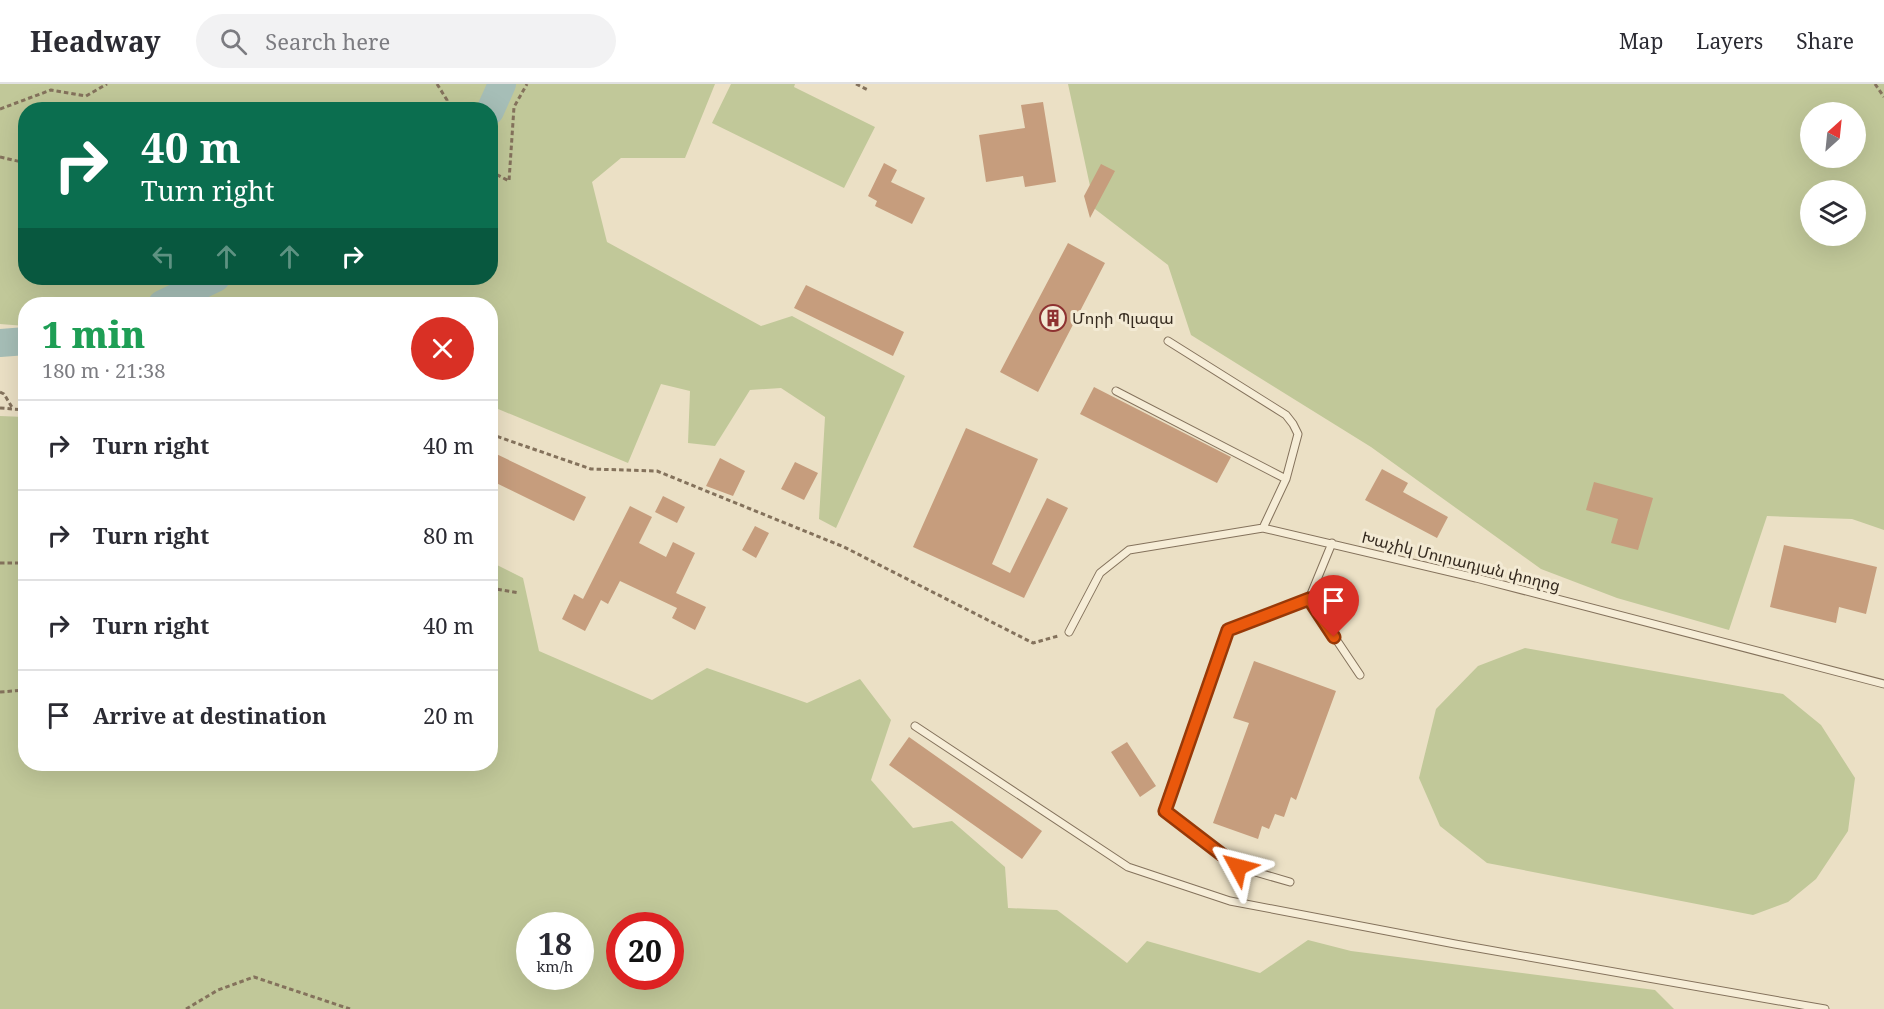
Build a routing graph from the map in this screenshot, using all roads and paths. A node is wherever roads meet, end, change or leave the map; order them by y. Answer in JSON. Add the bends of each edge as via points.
{"nodes":[{"id":1,"x":51,"y":84,"type":"edge"},
{"id":2,"x":107,"y":84,"type":"edge"},
{"id":3,"x":437,"y":84,"type":"edge"},
{"id":4,"x":527,"y":84,"type":"edge"},
{"id":5,"x":856,"y":84,"type":"edge"},
{"id":6,"x":1875,"y":84,"type":"edge"},
{"id":7,"x":51,"y":90,"type":"junction"},
{"id":8,"x":868,"y":90,"type":"dead end"},
{"id":9,"x":1884,"y":97,"type":"edge"},
{"id":10,"x":18,"y":102,"type":"edge"},
{"id":11,"x":19,"y":102,"type":"edge"},
{"id":12,"x":447,"y":102,"type":"edge"},
{"id":13,"x":0,"y":109,"type":"edge"},
{"id":14,"x":0,"y":157,"type":"edge"},
{"id":15,"x":18,"y":161,"type":"edge"},
{"id":16,"x":498,"y":175,"type":"edge"},
{"id":17,"x":1168,"y":341,"type":"dead end"},
{"id":18,"x":1116,"y":391,"type":"dead end"},
{"id":19,"x":0,"y":392,"type":"edge"},
{"id":20,"x":0,"y":408,"type":"edge"},
{"id":21,"x":14,"y":410,"type":"junction"},
{"id":22,"x":18,"y":410,"type":"edge"},
{"id":23,"x":498,"y":437,"type":"edge"},
{"id":24,"x":1286,"y":479,"type":"junction"},
{"id":25,"x":1263,"y":528,"type":"junction"},
{"id":26,"x":1332,"y":543,"type":"junction"},
{"id":27,"x":0,"y":563,"type":"edge"},
{"id":28,"x":18,"y":563,"type":"edge"},
{"id":29,"x":498,"y":589,"type":"edge"},
{"id":30,"x":519,"y":593,"type":"dead end"},
{"id":31,"x":1309,"y":599,"type":"junction"},
{"id":32,"x":1069,"y":632,"type":"joint"},
{"id":33,"x":1360,"y":675,"type":"dead end"},
{"id":34,"x":1884,"y":684,"type":"edge"},
{"id":35,"x":18,"y":691,"type":"edge"},
{"id":36,"x":0,"y":692,"type":"edge"},
{"id":37,"x":915,"y":726,"type":"dead end"},
{"id":38,"x":1290,"y":882,"type":"dead end"},
{"id":39,"x":186,"y":1009,"type":"edge"},
{"id":40,"x":350,"y":1009,"type":"edge"},
{"id":41,"x":1825,"y":1009,"type":"edge"}],
"edges":[{"from":1,"to":7,"type":"path"},
{"from":2,"to":7,"type":"path","via":[[87,96]]},
{"from":3,"to":12,"type":"path"},
{"from":4,"to":16,"type":"path","via":[[514,107],[509,181]]},
{"from":5,"to":8,"type":"path"},
{"from":6,"to":9,"type":"path"},
{"from":7,"to":11,"type":"path"},
{"from":10,"to":13,"type":"path"},
{"from":14,"to":15,"type":"path"},
{"from":17,"to":24,"type":"lane","via":[[1286,414],[1298,434]]},
{"from":18,"to":24,"type":"lane"},
{"from":19,"to":21,"type":"path"},
{"from":20,"to":21,"type":"path"},
{"from":21,"to":22,"type":"path"},
{"from":23,"to":32,"type":"path","via":[[591,469],[657,471],[844,547],[1033,643]]},
{"from":24,"to":25,"type":"lane"},
{"from":25,"to":26,"type":"lane","name":"Խաչիկ Մուրադյան փողոց"},
{"from":25,"to":32,"type":"lane","name":"Խաչիկ Մուրադյան փողոց","via":[[1129,550],[1100,573]]},
{"from":26,"to":31,"type":"lane"},
{"from":26,"to":34,"type":"lane","name":"Խաչիկ Մուրադյան փողոց"},
{"from":27,"to":28,"type":"path"},
{"from":29,"to":30,"type":"path"},
{"from":31,"to":33,"type":"lane"},
{"from":31,"to":38,"type":"lane","via":[[1228,630],[1165,811],[1238,867]]},
{"from":35,"to":36,"type":"path"},
{"from":37,"to":41,"type":"lane","via":[[1128,867],[1230,902]]},
{"from":39,"to":40,"type":"path","via":[[218,990],[254,977]]}]}
